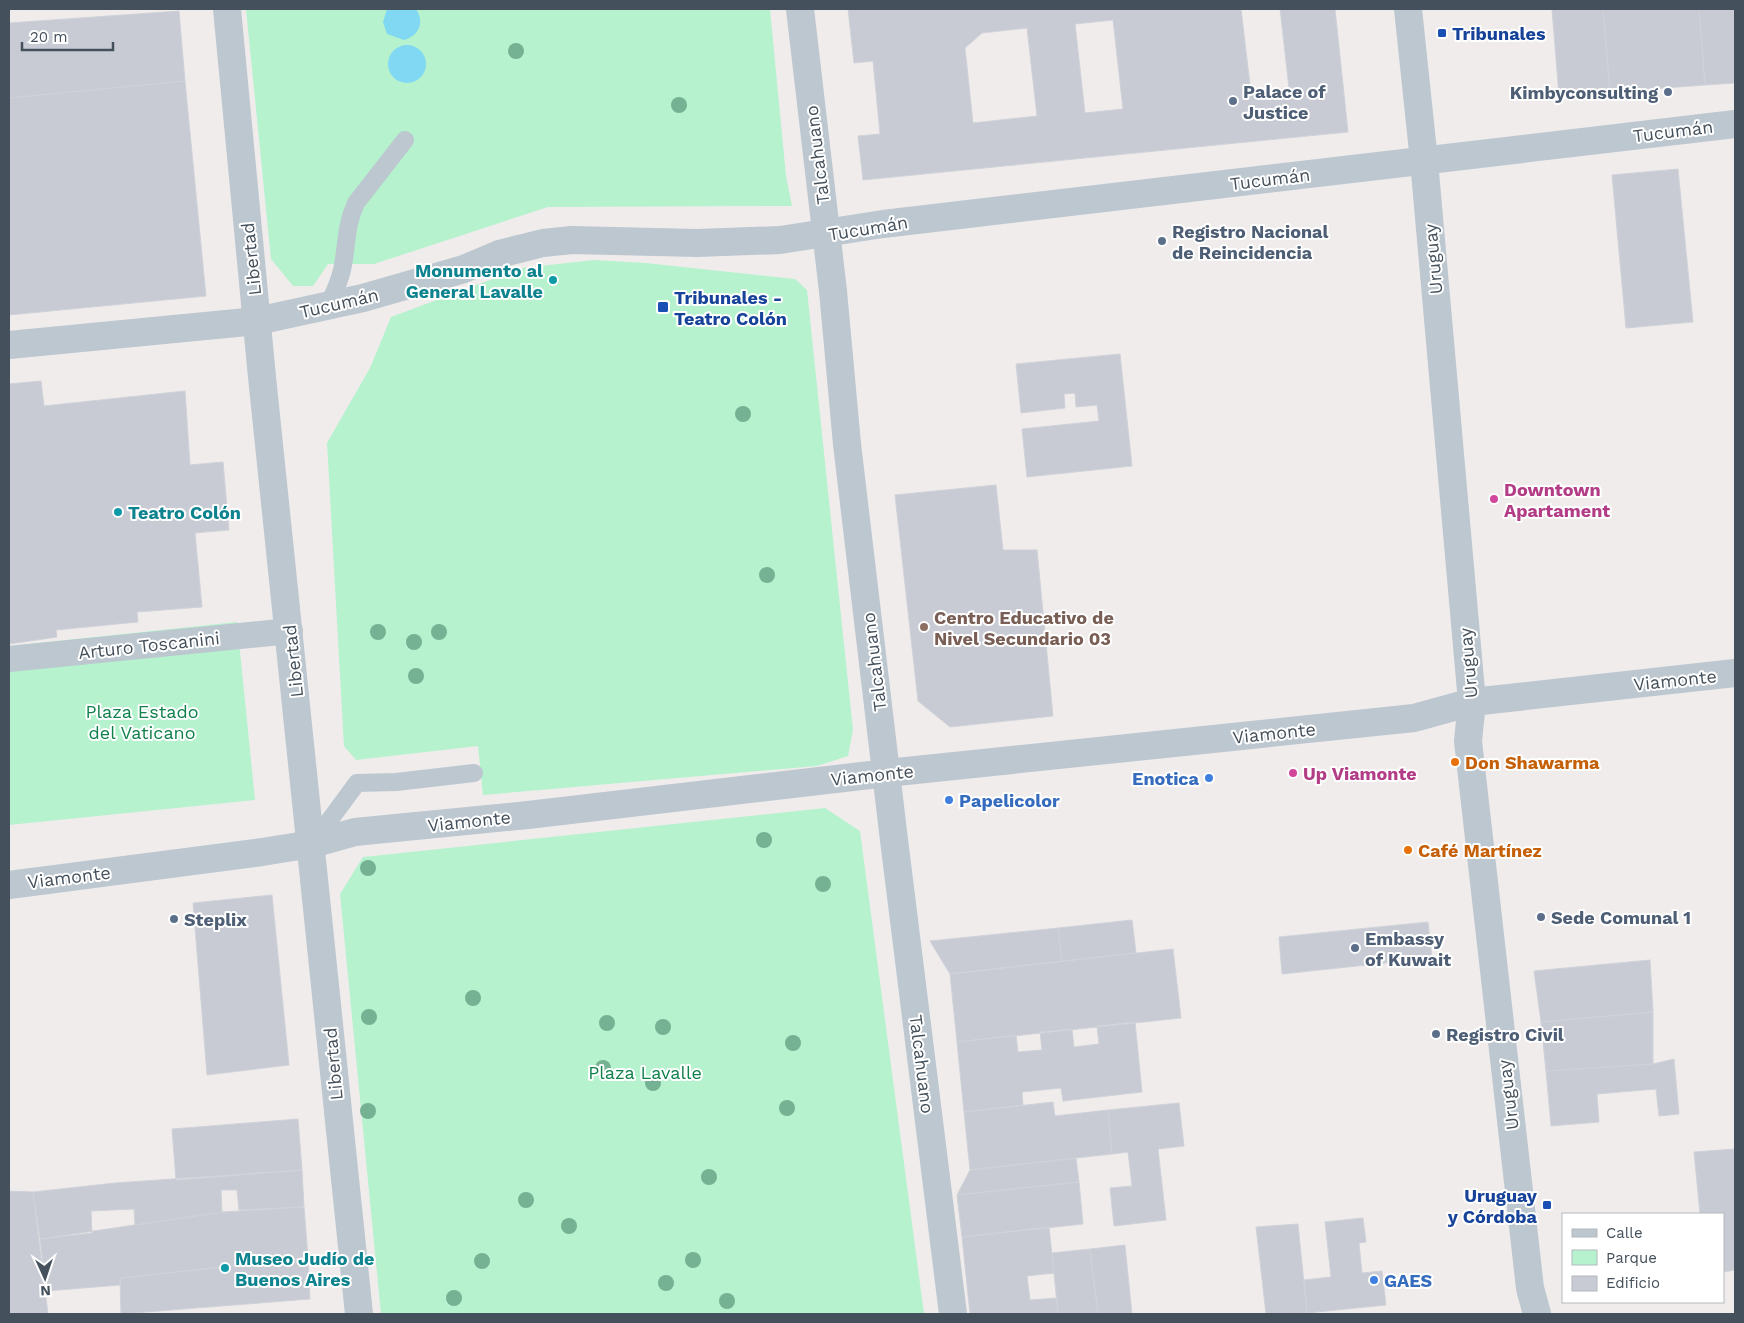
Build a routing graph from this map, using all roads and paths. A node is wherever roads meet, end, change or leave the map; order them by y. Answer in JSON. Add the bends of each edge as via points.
{"nodes":[{"id":1,"x":227,"y":9,"type":"edge"},
{"id":2,"x":800,"y":9,"type":"edge"},
{"id":3,"x":1408,"y":9,"type":"edge"},
{"id":4,"x":1735,"y":124,"type":"edge"},
{"id":5,"x":405,"y":140,"type":"dead end"},
{"id":6,"x":1424,"y":161,"type":"junction"},
{"id":7,"x":827,"y":234,"type":"junction"},
{"id":8,"x":328,"y":306,"type":"junction"},
{"id":9,"x":257,"y":321,"type":"junction"},
{"id":10,"x":9,"y":345,"type":"edge"},
{"id":11,"x":290,"y":631,"type":"junction"},
{"id":12,"x":9,"y":659,"type":"edge"},
{"id":13,"x":1735,"y":673,"type":"edge"},
{"id":14,"x":1472,"y":702,"type":"junction"},
{"id":15,"x":474,"y":773,"type":"dead end"},
{"id":16,"x":887,"y":773,"type":"junction"},
{"id":17,"x":312,"y":844,"type":"junction"},
{"id":18,"x":9,"y":884,"type":"edge"},
{"id":19,"x":359,"y":1314,"type":"edge"},
{"id":20,"x":954,"y":1314,"type":"edge"},
{"id":21,"x":1537,"y":1314,"type":"edge"}],
"edges":[{"from":1,"to":9,"type":"street","name":"Libertad"},
{"from":2,"to":7,"type":"street","name":"Talcahuano"},
{"from":3,"to":6,"type":"street","name":"Uruguay"},
{"from":4,"to":6,"type":"street","name":"Tucumán"},
{"from":5,"to":8,"type":"lane","via":[[356,203],[346,234],[341,277]]},
{"from":6,"to":7,"type":"street","name":"Tucumán","via":[[883,224]]},
{"from":6,"to":14,"type":"street","name":"Uruguay"},
{"from":7,"to":8,"type":"street","name":"Tucumán","via":[[706,243],[605,240],[543,243],[498,254],[399,288]]},
{"from":7,"to":16,"type":"street","name":"Talcahuano","via":[[847,444]]},
{"from":8,"to":9,"type":"street","name":"Tucumán"},
{"from":9,"to":10,"type":"street","name":"Tucumán"},
{"from":9,"to":11,"type":"street","name":"Libertad"},
{"from":11,"to":12,"type":"street","name":"Arturo Toscanini"},
{"from":11,"to":17,"type":"street","name":"Libertad"},
{"from":13,"to":14,"type":"street","name":"Viamonte"},
{"from":14,"to":16,"type":"street","name":"Viamonte","via":[[1414,718]]},
{"from":14,"to":21,"type":"street","name":"Uruguay","via":[[1469,750],[1530,1288]]},
{"from":15,"to":17,"type":"lane","via":[[357,783]]},
{"from":16,"to":17,"type":"street","name":"Viamonte","via":[[355,832]]},
{"from":16,"to":20,"type":"street","name":"Talcahuano"},
{"from":17,"to":18,"type":"street","name":"Viamonte"},
{"from":17,"to":19,"type":"street","name":"Libertad"}]}
